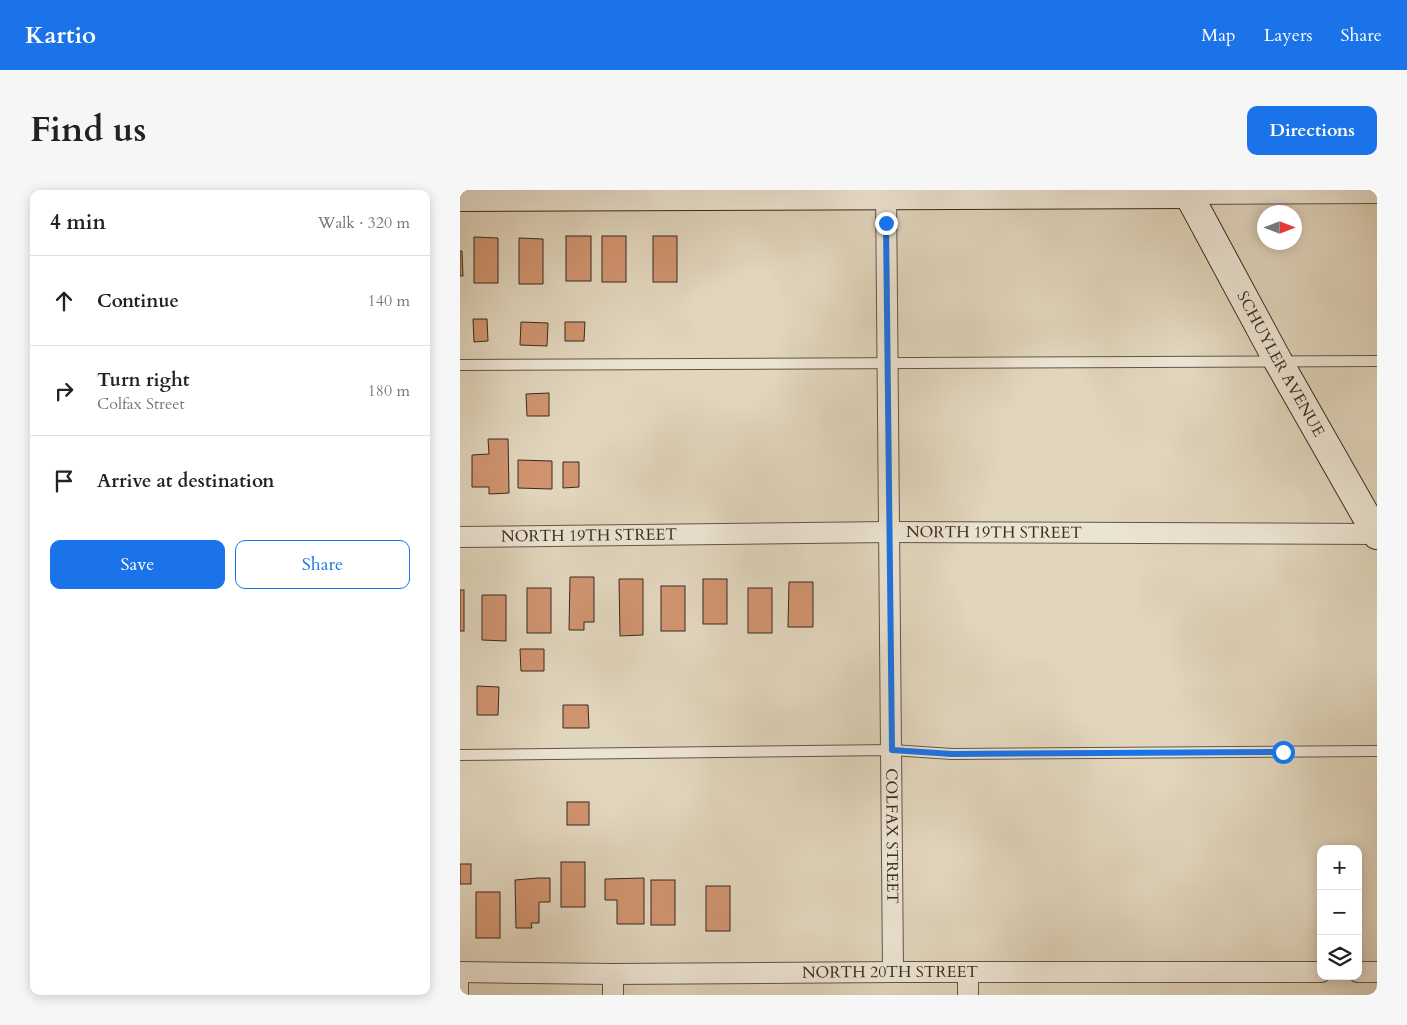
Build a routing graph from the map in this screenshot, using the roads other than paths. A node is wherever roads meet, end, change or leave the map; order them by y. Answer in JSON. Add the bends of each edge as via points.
{"nodes":[{"id":1,"x":1187,"y":192,"type":"edge"},
{"id":2,"x":577,"y":193,"type":"edge"},
{"id":3,"x":886,"y":193,"type":"edge"},
{"id":4,"x":1377,"y":193,"type":"edge"},
{"id":5,"x":460,"y":196,"type":"edge"},
{"id":6,"x":1278,"y":361,"type":"junction"},
{"id":7,"x":1377,"y":361,"type":"edge"},
{"id":8,"x":886,"y":364,"type":"junction"},
{"id":9,"x":460,"y":365,"type":"edge"},
{"id":10,"x":889,"y":532,"type":"junction"},
{"id":11,"x":1377,"y":534,"type":"edge"},
{"id":12,"x":460,"y":537,"type":"edge"},
{"id":13,"x":892,"y":750,"type":"junction"},
{"id":14,"x":1377,"y":751,"type":"edge"},
{"id":15,"x":460,"y":755,"type":"edge"},
{"id":16,"x":462,"y":972,"type":"edge"},
{"id":17,"x":893,"y":972,"type":"junction"},
{"id":18,"x":968,"y":972,"type":"junction"},
{"id":19,"x":1317,"y":972,"type":"edge"},
{"id":20,"x":1362,"y":972,"type":"edge"},
{"id":21,"x":1377,"y":972,"type":"edge"},
{"id":22,"x":613,"y":974,"type":"junction"},
{"id":23,"x":463,"y":995,"type":"edge"},
{"id":24,"x":613,"y":995,"type":"edge"},
{"id":25,"x":968,"y":995,"type":"edge"}],
"edges":[{"from":1,"to":3,"type":"street"},
{"from":1,"to":4,"type":"street"},
{"from":1,"to":6,"type":"street","name":"SCHUYLER AVENUE"},
{"from":2,"to":3,"type":"street"},
{"from":2,"to":5,"type":"street"},
{"from":3,"to":8,"type":"street","name":"COLFAX STREET"},
{"from":6,"to":7,"type":"lane"},
{"from":6,"to":8,"type":"lane"},
{"from":6,"to":11,"type":"street","name":"SCHUYLER AVENUE"},
{"from":8,"to":9,"type":"lane"},
{"from":8,"to":10,"type":"street","name":"COLFAX STREET"},
{"from":10,"to":11,"type":"street","name":"NORTH 19TH STREET"},
{"from":10,"to":12,"type":"street","name":"NORTH 19TH STREET"},
{"from":10,"to":13,"type":"street","name":"COLFAX STREET"},
{"from":13,"to":14,"type":"lane","via":[[952,754]]},
{"from":13,"to":15,"type":"lane"},
{"from":13,"to":17,"type":"street","name":"COLFAX STREET"},
{"from":16,"to":22,"type":"street","name":"NORTH 20TH STREET"},
{"from":16,"to":23,"type":"lane"},
{"from":17,"to":18,"type":"street","name":"NORTH 20TH STREET"},
{"from":17,"to":22,"type":"street","name":"NORTH 20TH STREET"},
{"from":18,"to":19,"type":"street","name":"NORTH 20TH STREET"},
{"from":18,"to":25,"type":"street"},
{"from":20,"to":21,"type":"street"},
{"from":22,"to":24,"type":"street"}]}
